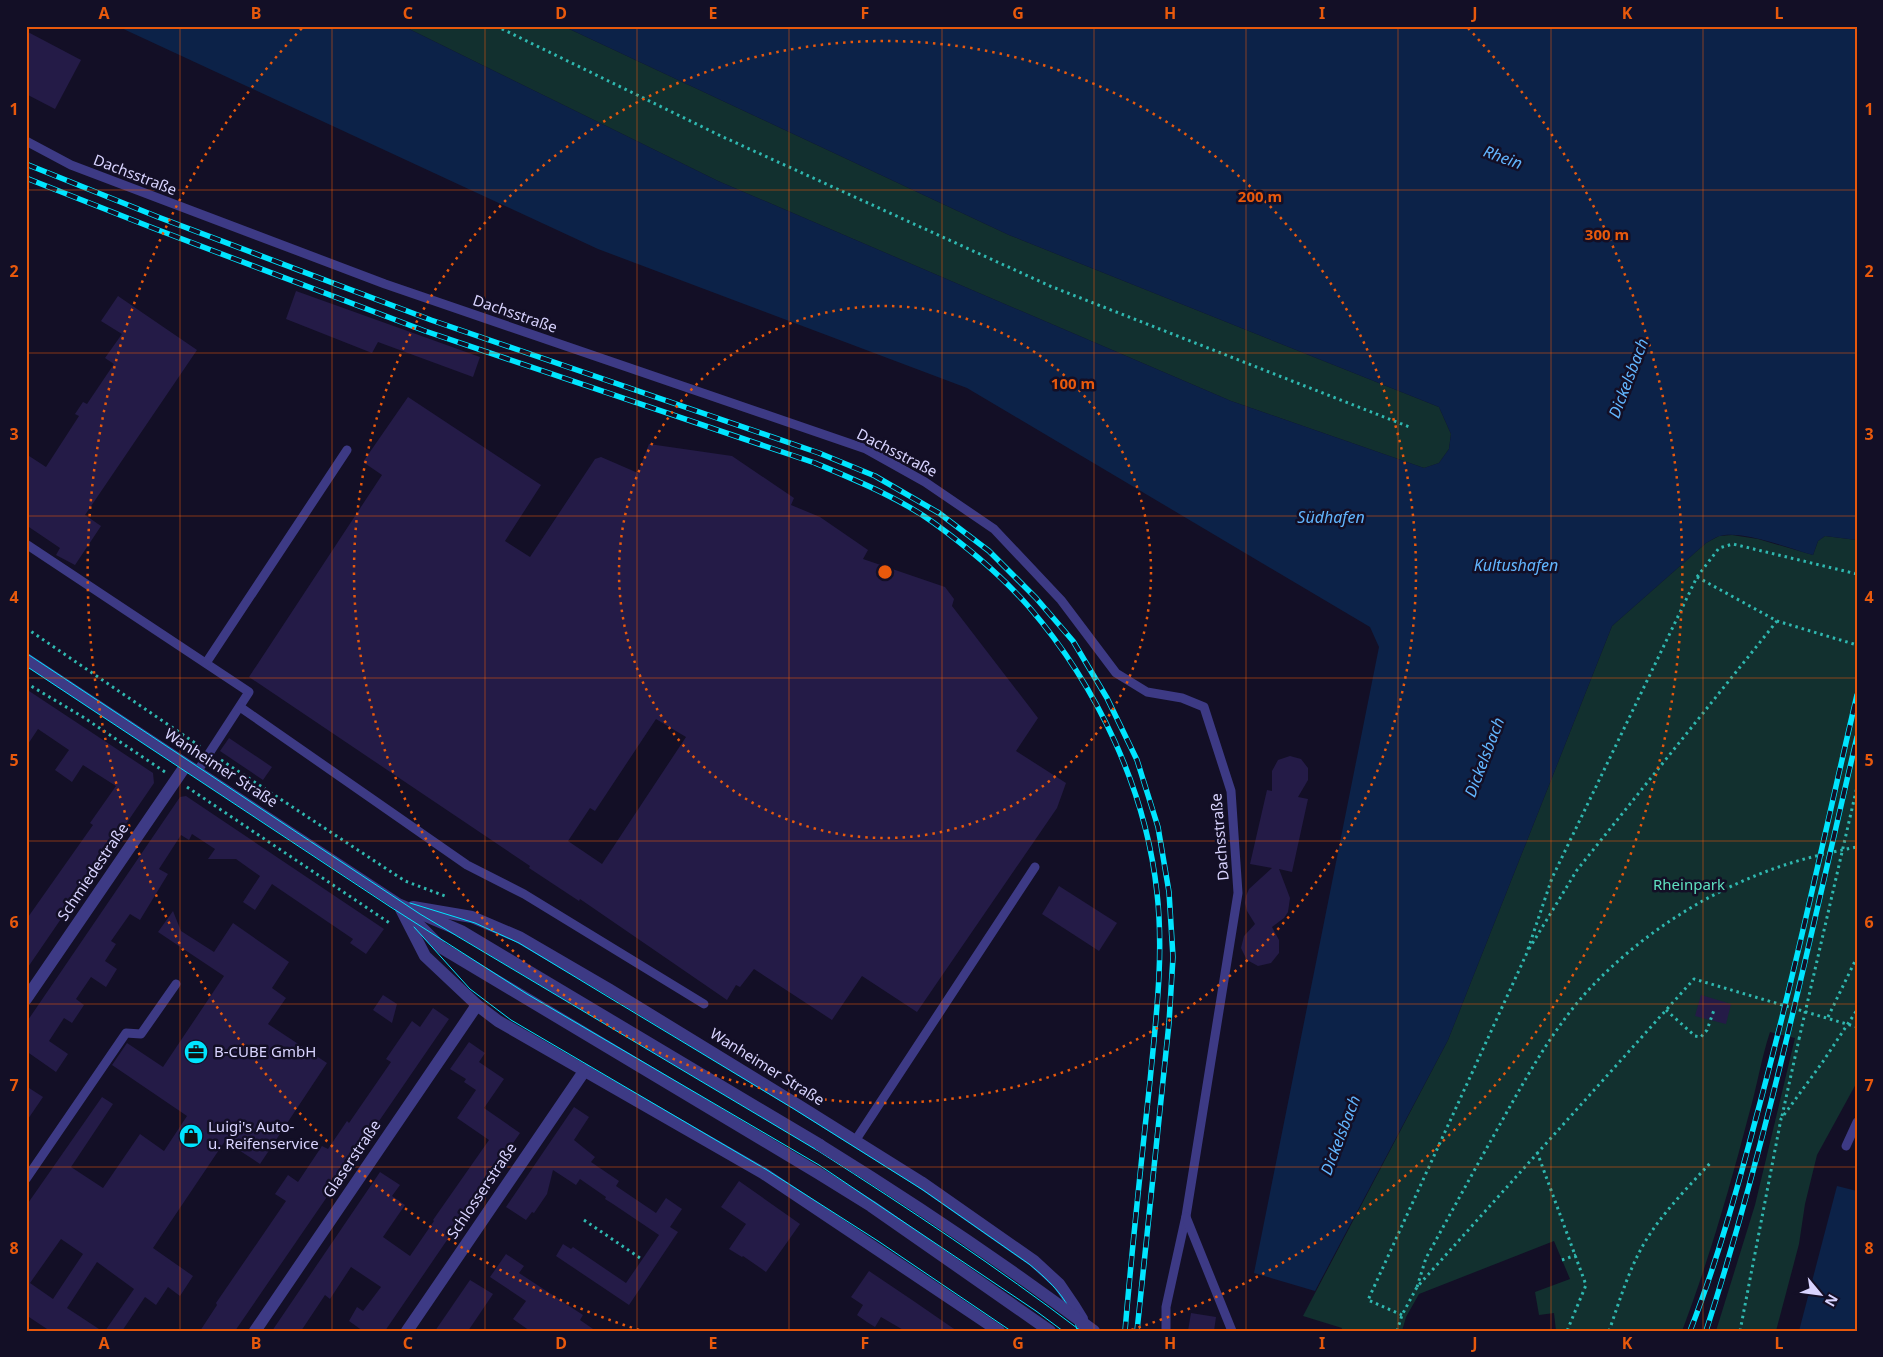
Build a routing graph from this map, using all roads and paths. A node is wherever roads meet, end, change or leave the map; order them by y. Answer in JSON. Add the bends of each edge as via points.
{"nodes":[{"id":1,"x":496,"y":26,"type":"edge"},
{"id":2,"x":26,"y":141,"type":"edge"},
{"id":3,"x":1412,"y":428,"type":"dead end"},
{"id":4,"x":346,"y":450,"type":"dead end"},
{"id":5,"x":26,"y":544,"type":"edge"},
{"id":6,"x":1857,"y":574,"type":"edge"},
{"id":7,"x":1697,"y":577,"type":"junction"},
{"id":8,"x":1777,"y":621,"type":"junction"},
{"id":9,"x":28,"y":629,"type":"edge"},
{"id":10,"x":26,"y":634,"type":"edge"},
{"id":11,"x":1857,"y":644,"type":"edge"},
{"id":12,"x":26,"y":659,"type":"edge"},
{"id":13,"x":206,"y":664,"type":"junction"},
{"id":14,"x":26,"y":682,"type":"edge"},
{"id":15,"x":240,"y":707,"type":"junction"},
{"id":16,"x":210,"y":753,"type":"junction"},
{"id":17,"x":186,"y":765,"type":"junction"},
{"id":18,"x":197,"y":772,"type":"junction"},
{"id":19,"x":176,"y":779,"type":"junction"},
{"id":20,"x":1857,"y":787,"type":"edge"},
{"id":21,"x":1857,"y":847,"type":"edge"},
{"id":22,"x":1035,"y":867,"type":"dead end"},
{"id":23,"x":451,"y":897,"type":"dead end"},
{"id":24,"x":398,"y":904,"type":"junction"},
{"id":25,"x":394,"y":928,"type":"dead end"},
{"id":26,"x":1526,"y":955,"type":"junction"},
{"id":27,"x":1857,"y":957,"type":"edge"},
{"id":28,"x":176,"y":984,"type":"dead end"},
{"id":29,"x":26,"y":998,"type":"edge"},
{"id":30,"x":704,"y":1004,"type":"dead end"},
{"id":31,"x":477,"y":1006,"type":"junction"},
{"id":32,"x":1666,"y":1010,"type":"junction"},
{"id":33,"x":1714,"y":1010,"type":"dead end"},
{"id":34,"x":1857,"y":1010,"type":"edge"},
{"id":35,"x":1828,"y":1018,"type":"junction"},
{"id":36,"x":1848,"y":1024,"type":"junction"},
{"id":37,"x":1857,"y":1027,"type":"edge"},
{"id":38,"x":585,"y":1070,"type":"junction"},
{"id":39,"x":1781,"y":1119,"type":"junction"},
{"id":40,"x":1857,"y":1122,"type":"edge"},
{"id":41,"x":855,"y":1141,"type":"junction"},
{"id":42,"x":1846,"y":1146,"type":"dead end"},
{"id":43,"x":1537,"y":1152,"type":"junction"},
{"id":44,"x":1712,"y":1160,"type":"dead end"},
{"id":45,"x":26,"y":1178,"type":"edge"},
{"id":46,"x":1186,"y":1216,"type":"junction"},
{"id":47,"x":584,"y":1220,"type":"dead end"},
{"id":48,"x":1576,"y":1255,"type":"junction"},
{"id":49,"x":640,"y":1258,"type":"dead end"},
{"id":50,"x":1562,"y":1260,"type":"dead end"},
{"id":51,"x":1417,"y":1287,"type":"junction"},
{"id":52,"x":1402,"y":1315,"type":"junction"},
{"id":53,"x":1081,"y":1327,"type":"edge"},
{"id":54,"x":255,"y":1331,"type":"edge"},
{"id":55,"x":407,"y":1331,"type":"edge"},
{"id":56,"x":999,"y":1331,"type":"edge"},
{"id":57,"x":1050,"y":1331,"type":"edge"},
{"id":58,"x":1094,"y":1331,"type":"edge"},
{"id":59,"x":1166,"y":1331,"type":"edge"},
{"id":60,"x":1232,"y":1331,"type":"edge"},
{"id":61,"x":1397,"y":1331,"type":"edge"},
{"id":62,"x":1567,"y":1331,"type":"edge"},
{"id":63,"x":1609,"y":1331,"type":"edge"},
{"id":64,"x":1740,"y":1331,"type":"edge"}],
"edges":[{"from":1,"to":3,"type":"path","via":[[721,136],[1050,286]]},
{"from":2,"to":46,"type":"lane","name":"Dachsstraße","via":[[71,165],[385,284],[866,449],[925,482],[994,529],[1061,600],[1116,673],[1147,692],[1182,698],[1204,707],[1231,791],[1238,893]]},
{"from":4,"to":13,"type":"lane"},
{"from":5,"to":13,"type":"lane"},
{"from":6,"to":7,"type":"path","via":[[1733,544],[1719,548]]},
{"from":7,"to":8,"type":"path"},
{"from":7,"to":26,"type":"path","via":[[1552,878]]},
{"from":8,"to":11,"type":"path"},
{"from":8,"to":26,"type":"path","via":[[1577,870]]},
{"from":9,"to":10,"type":"path"},
{"from":9,"to":16,"type":"path"},
{"from":12,"to":17,"type":"street","name":"Wanheimer Straße"},
{"from":13,"to":15,"type":"lane","via":[[249,692]]},
{"from":14,"to":19,"type":"path"},
{"from":15,"to":16,"type":"lane"},
{"from":15,"to":30,"type":"lane","via":[[467,865],[524,894]]},
{"from":16,"to":18,"type":"lane"},
{"from":16,"to":23,"type":"path","via":[[406,881]]},
{"from":17,"to":18,"type":"street","name":"Wanheimer Straße"},
{"from":17,"to":19,"type":"street","name":"Schmiedestraße"},
{"from":18,"to":24,"type":"street","name":"Wanheimer Straße"},
{"from":19,"to":25,"type":"path"},
{"from":19,"to":29,"type":"street","name":"Schmiedestraße"},
{"from":20,"to":39,"type":"path","bridge":true},
{"from":21,"to":51,"type":"path","via":[[1773,869],[1722,891],[1674,918],[1644,940],[1584,996],[1559,1027],[1526,1078],[1426,1258]]},
{"from":22,"to":41,"type":"lane"},
{"from":24,"to":31,"type":"street","name":"Wanheimer Straße","via":[[425,956]]},
{"from":24,"to":41,"type":"street","name":"Wanheimer Straße","via":[[472,917],[519,937]]},
{"from":24,"to":57,"type":"street","name":"Wanheimer Straße","via":[[442,948],[818,1173]]},
{"from":24,"to":58,"type":"street","name":"Wanheimer Straße","bridge":true,"via":[[461,931],[884,1184]]},
{"from":26,"to":52,"type":"path","via":[[1368,1300]]},
{"from":27,"to":35,"type":"path"},
{"from":28,"to":45,"type":"lane","via":[[141,1034],[126,1033]]},
{"from":31,"to":38,"type":"street","name":"Wanheimer Straße","via":[[507,1027]]},
{"from":31,"to":54,"type":"street","name":"Glaserstraße"},
{"from":32,"to":33,"type":"path","via":[[1695,1036],[1701,1037]]},
{"from":32,"to":35,"type":"path","via":[[1694,980]]},
{"from":32,"to":43,"type":"path"},
{"from":34,"to":36,"type":"path"},
{"from":35,"to":36,"type":"path"},
{"from":36,"to":37,"type":"path"},
{"from":36,"to":39,"type":"path"},
{"from":38,"to":55,"type":"street","name":"Schlosserstraße"},
{"from":38,"to":56,"type":"street","name":"Wanheimer Straße","via":[[763,1173]]},
{"from":39,"to":64,"type":"path"},
{"from":40,"to":42,"type":"lane"},
{"from":41,"to":53,"type":"street","name":"Wanheimer Straße","via":[[921,1182],[1034,1261],[1059,1284]]},
{"from":43,"to":48,"type":"path"},
{"from":43,"to":51,"type":"path"},
{"from":44,"to":63,"type":"path","via":[[1651,1232],[1630,1271]]},
{"from":46,"to":59,"type":"lane","via":[[1166,1307]]},
{"from":46,"to":60,"type":"lane"},
{"from":47,"to":49,"type":"path"},
{"from":48,"to":50,"type":"path"},
{"from":48,"to":62,"type":"path","via":[[1586,1284]]},
{"from":51,"to":52,"type":"path"},
{"from":52,"to":61,"type":"path"}]}
